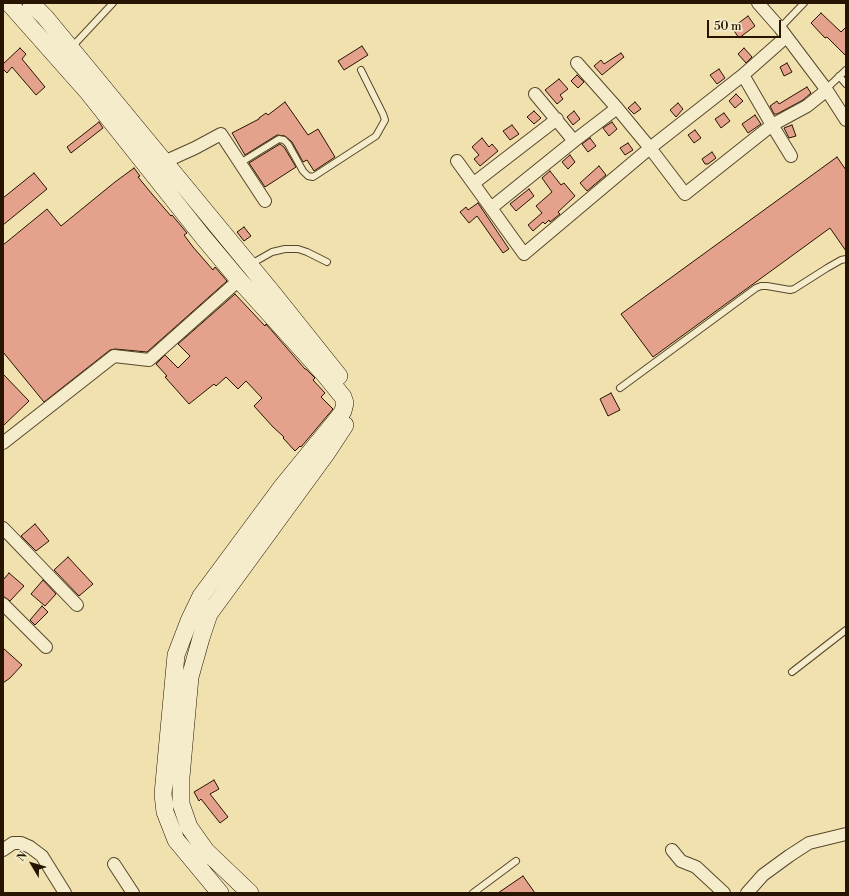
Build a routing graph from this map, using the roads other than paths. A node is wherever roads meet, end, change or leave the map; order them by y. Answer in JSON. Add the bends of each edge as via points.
{"nodes":[{"id":1,"x":9,"y":3,"type":"edge"},
{"id":2,"x":31,"y":3,"type":"edge"},
{"id":3,"x":113,"y":3,"type":"edge"},
{"id":4,"x":758,"y":3,"type":"edge"},
{"id":5,"x":804,"y":3,"type":"edge"},
{"id":6,"x":783,"y":33,"type":"junction"},
{"id":7,"x":70,"y":49,"type":"junction"},
{"id":8,"x":577,"y":63,"type":"dead end"},
{"id":9,"x":361,"y":70,"type":"dead end"},
{"id":10,"x":846,"y":70,"type":"edge"},
{"id":11,"x":743,"y":75,"type":"junction"},
{"id":12,"x":839,"y":76,"type":"junction"},
{"id":13,"x":846,"y":84,"type":"edge"},
{"id":14,"x":826,"y":89,"type":"junction"},
{"id":15,"x":535,"y":94,"type":"dead end"},
{"id":16,"x":617,"y":108,"type":"junction"},
{"id":17,"x":556,"y":119,"type":"junction"},
{"id":18,"x":846,"y":120,"type":"edge"},
{"id":19,"x":772,"y":125,"type":"junction"},
{"id":20,"x":574,"y":141,"type":"junction"},
{"id":21,"x":650,"y":148,"type":"junction"},
{"id":22,"x":790,"y":156,"type":"dead end"},
{"id":23,"x":457,"y":161,"type":"dead end"},
{"id":24,"x":164,"y":162,"type":"junction"},
{"id":25,"x":240,"y":163,"type":"junction"},
{"id":26,"x":474,"y":183,"type":"junction"},
{"id":27,"x":265,"y":201,"type":"dead end"},
{"id":28,"x":491,"y":208,"type":"junction"},
{"id":29,"x":217,"y":225,"type":"junction"},
{"id":30,"x":203,"y":237,"type":"junction"},
{"id":31,"x":846,"y":259,"type":"edge"},
{"id":32,"x":328,"y":262,"type":"dead end"},
{"id":33,"x":249,"y":265,"type":"junction"},
{"id":34,"x":239,"y":280,"type":"junction"},
{"id":35,"x":620,"y":388,"type":"dead end"},
{"id":36,"x":3,"y":443,"type":"edge"},
{"id":37,"x":3,"y":528,"type":"edge"},
{"id":38,"x":3,"y":604,"type":"edge"},
{"id":39,"x":77,"y":605,"type":"dead end"},
{"id":40,"x":846,"y":630,"type":"edge"},
{"id":41,"x":46,"y":647,"type":"dead end"},
{"id":42,"x":792,"y":672,"type":"dead end"},
{"id":43,"x":846,"y":834,"type":"edge"},
{"id":44,"x":3,"y":850,"type":"edge"},
{"id":45,"x":672,"y":850,"type":"dead end"},
{"id":46,"x":516,"y":860,"type":"dead end"},
{"id":47,"x":114,"y":864,"type":"dead end"},
{"id":48,"x":65,"y":893,"type":"edge"},
{"id":49,"x":133,"y":893,"type":"edge"},
{"id":50,"x":220,"y":893,"type":"edge"},
{"id":51,"x":250,"y":893,"type":"edge"},
{"id":52,"x":474,"y":893,"type":"edge"},
{"id":53,"x":724,"y":893,"type":"edge"},
{"id":54,"x":747,"y":893,"type":"edge"}],
"edges":[{"from":1,"to":30,"type":"street","via":[[87,91]]},
{"from":2,"to":7,"type":"street"},
{"from":3,"to":7,"type":"lane"},
{"from":4,"to":6,"type":"street"},
{"from":5,"to":6,"type":"lane"},
{"from":6,"to":11,"type":"street"},
{"from":6,"to":14,"type":"street"},
{"from":7,"to":24,"type":"street"},
{"from":8,"to":16,"type":"street"},
{"from":9,"to":25,"type":"lane","via":[[385,120],[376,136],[314,177],[303,171],[288,144],[279,139]]},
{"from":10,"to":12,"type":"lane"},
{"from":11,"to":19,"type":"street"},
{"from":11,"to":21,"type":"street"},
{"from":12,"to":13,"type":"lane"},
{"from":12,"to":14,"type":"lane"},
{"from":14,"to":18,"type":"street"},
{"from":14,"to":19,"type":"street","via":[[807,106]]},
{"from":15,"to":17,"type":"street"},
{"from":16,"to":20,"type":"street"},
{"from":16,"to":21,"type":"street"},
{"from":17,"to":20,"type":"street"},
{"from":17,"to":26,"type":"street"},
{"from":19,"to":21,"type":"street","via":[[684,194]]},
{"from":19,"to":22,"type":"street"},
{"from":20,"to":28,"type":"street"},
{"from":21,"to":28,"type":"street","via":[[524,254]]},
{"from":23,"to":26,"type":"street"},
{"from":24,"to":25,"type":"street","via":[[222,134]]},
{"from":24,"to":29,"type":"street"},
{"from":25,"to":27,"type":"street"},
{"from":26,"to":28,"type":"street"},
{"from":29,"to":30,"type":"street"},
{"from":29,"to":33,"type":"street"},
{"from":30,"to":34,"type":"street"},
{"from":31,"to":35,"type":"lane","via":[[794,289],[767,286],[756,288]]},
{"from":32,"to":33,"type":"lane","via":[[298,249],[285,249],[272,252]]},
{"from":33,"to":51,"type":"street","via":[[350,390],[354,399],[354,410],[326,454],[209,614],[190,677],[180,777],[181,804],[189,827],[206,851]]},
{"from":34,"to":36,"type":"street","via":[[149,360],[114,356]]},
{"from":34,"to":50,"type":"street","via":[[325,375],[345,403],[339,417],[281,488],[201,596],[176,655],[163,794],[165,812],[176,840]]},
{"from":37,"to":39,"type":"street"},
{"from":38,"to":41,"type":"street"},
{"from":40,"to":42,"type":"lane"},
{"from":43,"to":54,"type":"street","via":[[809,843],[763,875]]},
{"from":44,"to":48,"type":"street","via":[[13,843],[30,847],[42,856]]},
{"from":45,"to":53,"type":"street","via":[[681,861],[696,867]]},
{"from":46,"to":52,"type":"lane"},
{"from":47,"to":49,"type":"street"}]}
